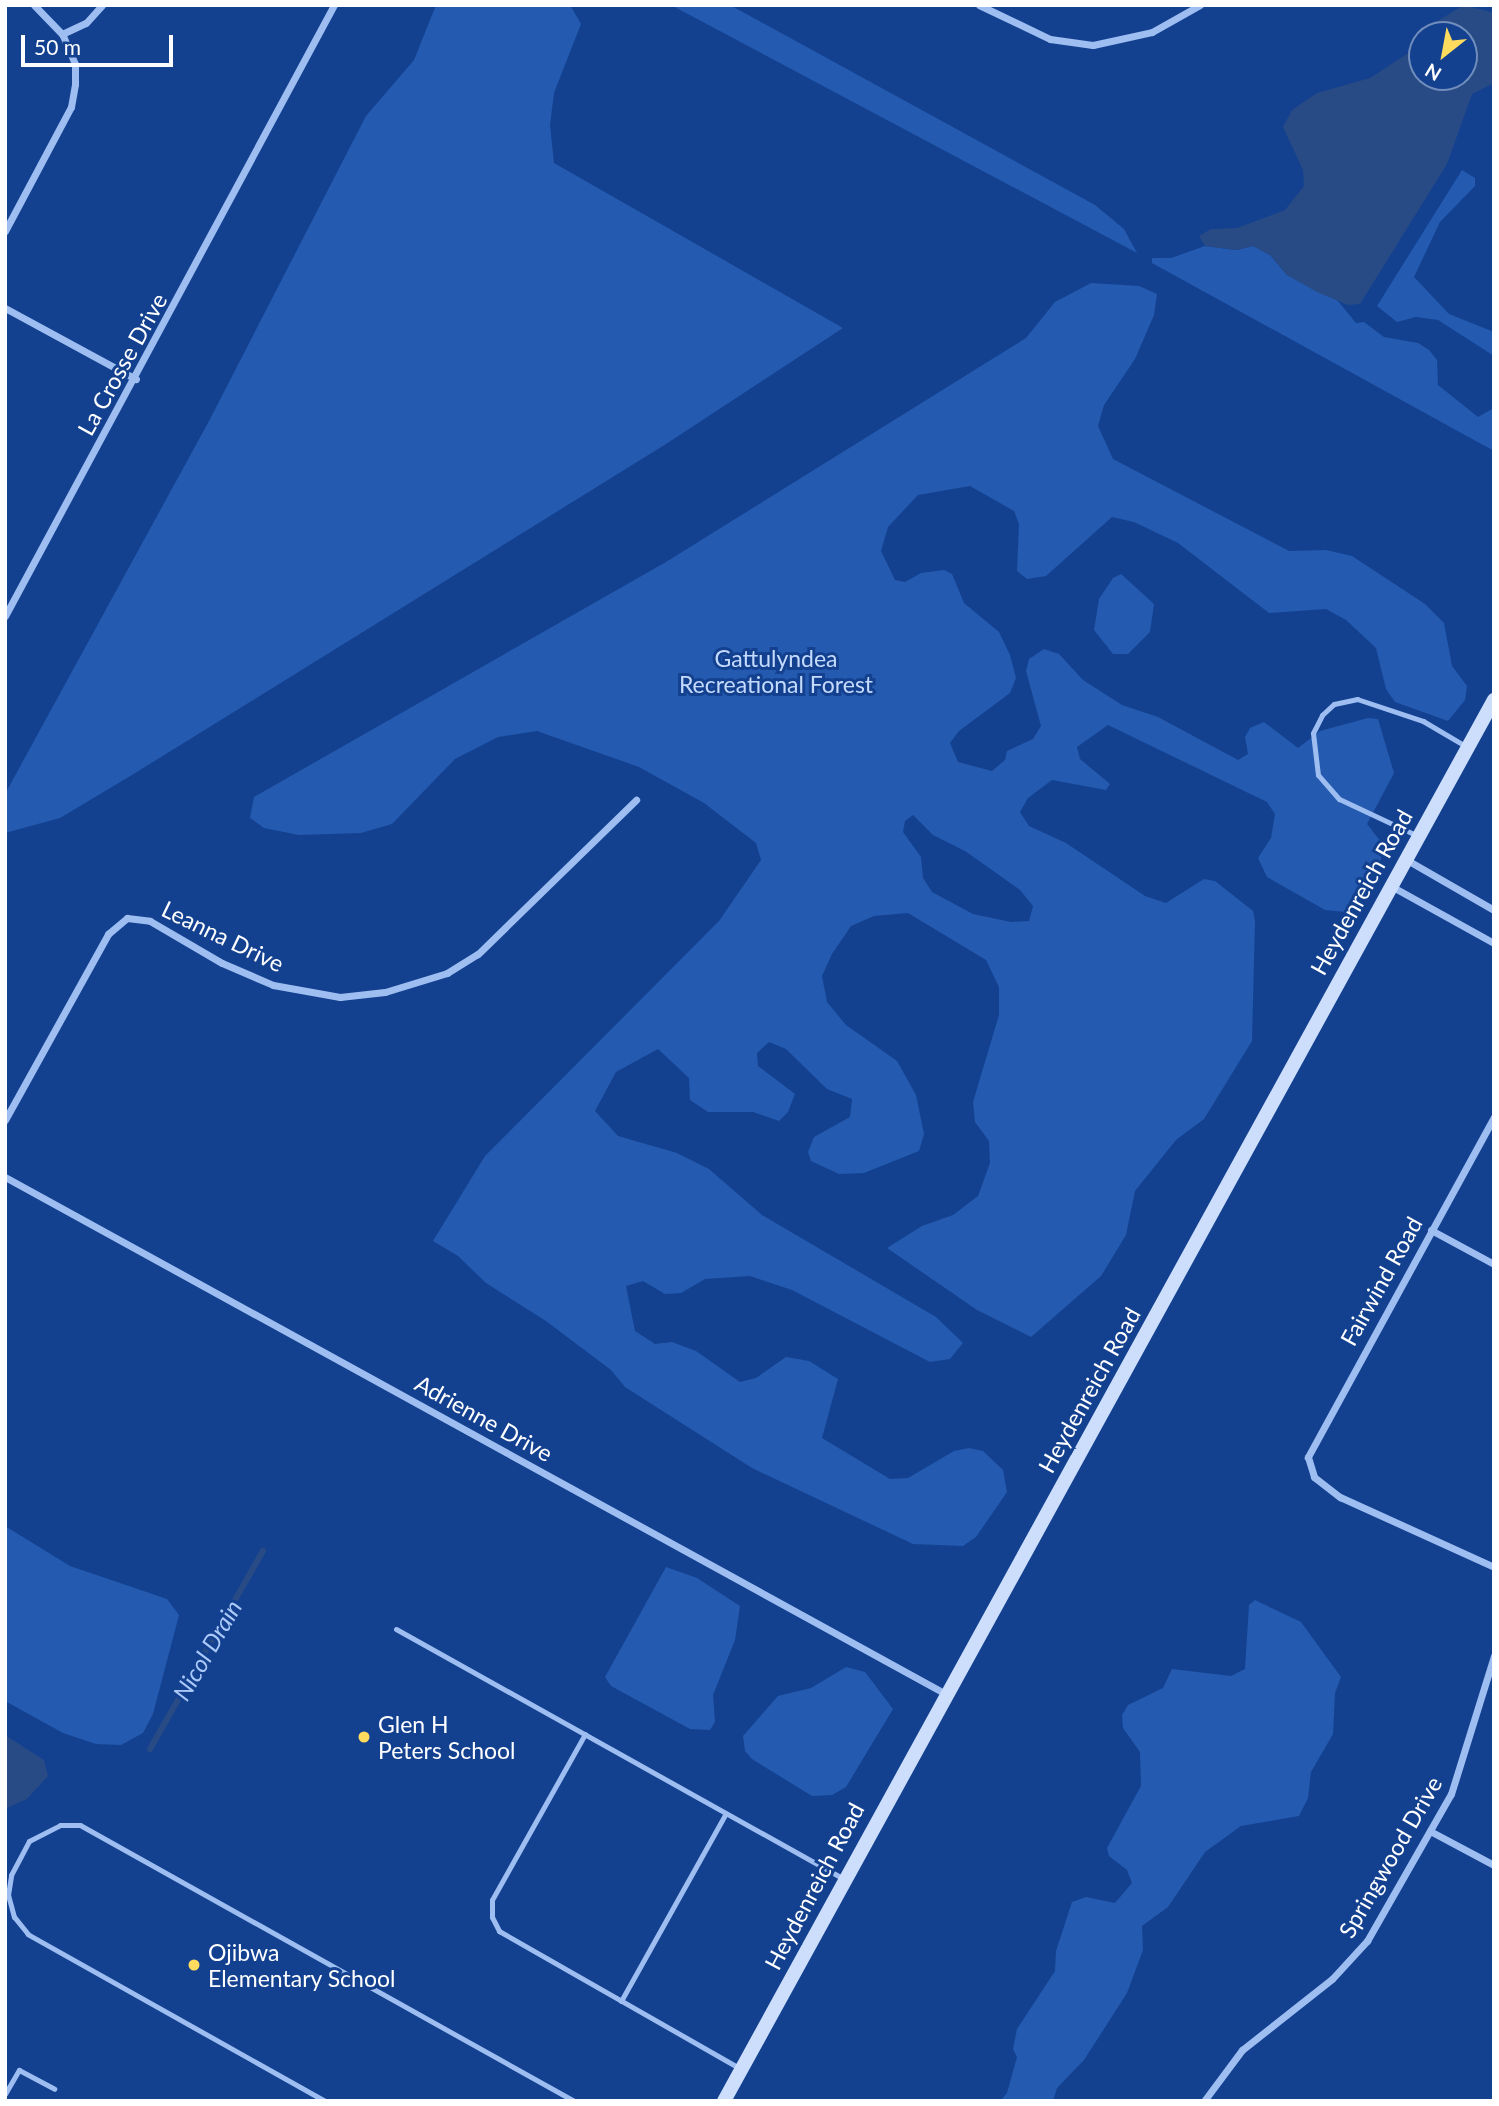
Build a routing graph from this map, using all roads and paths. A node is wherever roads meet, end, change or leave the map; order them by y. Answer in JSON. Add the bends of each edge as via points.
{"nodes":[{"id":1,"x":34,"y":5,"type":"edge"},
{"id":2,"x":102,"y":5,"type":"edge"},
{"id":3,"x":334,"y":5,"type":"edge"},
{"id":4,"x":979,"y":5,"type":"edge"},
{"id":5,"x":1200,"y":5,"type":"edge"},
{"id":6,"x":62,"y":34,"type":"junction"},
{"id":7,"x":5,"y":231,"type":"edge"},
{"id":8,"x":5,"y":308,"type":"edge"},
{"id":9,"x":136,"y":379,"type":"junction"},
{"id":10,"x":5,"y":616,"type":"edge"},
{"id":11,"x":1494,"y":700,"type":"edge"},
{"id":12,"x":1467,"y":747,"type":"junction"},
{"id":13,"x":636,"y":800,"type":"dead end"},
{"id":14,"x":1418,"y":836,"type":"junction"},
{"id":15,"x":1405,"y":859,"type":"junction"},
{"id":16,"x":1390,"y":886,"type":"junction"},
{"id":17,"x":1494,"y":911,"type":"edge"},
{"id":18,"x":1494,"y":943,"type":"edge"},
{"id":19,"x":1494,"y":1117,"type":"edge"},
{"id":20,"x":5,"y":1120,"type":"edge"},
{"id":21,"x":5,"y":1177,"type":"edge"},
{"id":22,"x":1431,"y":1230,"type":"junction"},
{"id":23,"x":1494,"y":1264,"type":"edge"},
{"id":24,"x":1494,"y":1567,"type":"edge"},
{"id":25,"x":397,"y":1629,"type":"dead end"},
{"id":26,"x":1494,"y":1656,"type":"edge"},
{"id":27,"x":944,"y":1693,"type":"junction"},
{"id":28,"x":585,"y":1734,"type":"junction"},
{"id":29,"x":726,"y":1814,"type":"junction"},
{"id":30,"x":1430,"y":1831,"type":"junction"},
{"id":31,"x":1494,"y":1865,"type":"edge"},
{"id":32,"x":844,"y":1879,"type":"junction"},
{"id":33,"x":621,"y":2001,"type":"junction"},
{"id":34,"x":741,"y":2069,"type":"junction"},
{"id":35,"x":54,"y":2089,"type":"dead end"},
{"id":36,"x":5,"y":2094,"type":"edge"},
{"id":37,"x":325,"y":2101,"type":"edge"},
{"id":38,"x":574,"y":2101,"type":"edge"},
{"id":39,"x":724,"y":2101,"type":"edge"},
{"id":40,"x":1204,"y":2101,"type":"edge"}],
"edges":[{"from":1,"to":6,"type":"street"},
{"from":2,"to":6,"type":"street","via":[[86,23]]},
{"from":3,"to":9,"type":"street","name":"La Crosse Drive"},
{"from":4,"to":5,"type":"street","via":[[1029,31],[1072,43],[1135,38]]},
{"from":6,"to":7,"type":"street","via":[[75,64],[71,107]]},
{"from":8,"to":9,"type":"street"},
{"from":9,"to":10,"type":"street","name":"La Crosse Drive"},
{"from":11,"to":12,"type":"street","name":"Heydenreich Road"},
{"from":12,"to":14,"type":"street","name":"Heydenreich Road"},
{"from":12,"to":14,"type":"lane","via":[[1423,721],[1357,699],[1334,704],[1312,733],[1318,775],[1339,799]]},
{"from":13,"to":20,"type":"street","name":"Leanna Drive","via":[[478,954],[447,973],[396,990],[340,997],[273,985],[150,921],[127,918],[108,934]]},
{"from":14,"to":15,"type":"street","name":"Heydenreich Road"},
{"from":15,"to":16,"type":"street","name":"Heydenreich Road"},
{"from":15,"to":17,"type":"street"},
{"from":16,"to":18,"type":"street"},
{"from":16,"to":27,"type":"street","name":"Heydenreich Road","via":[[1122,1381]]},
{"from":19,"to":22,"type":"street","name":"Fairwind Road"},
{"from":21,"to":27,"type":"street","name":"Adrienne Drive"},
{"from":22,"to":23,"type":"street"},
{"from":22,"to":24,"type":"street","name":"Fairwind Road","via":[[1310,1448],[1309,1466],[1319,1482],[1340,1497]]},
{"from":25,"to":28,"type":"lane"},
{"from":26,"to":30,"type":"street","name":"Springwood Drive","via":[[1461,1770]]},
{"from":27,"to":32,"type":"street","name":"Heydenreich Road"},
{"from":28,"to":29,"type":"lane"},
{"from":28,"to":33,"type":"lane","via":[[492,1900],[492,1917],[499,1931]]},
{"from":29,"to":32,"type":"lane"},
{"from":29,"to":33,"type":"lane"},
{"from":30,"to":31,"type":"street"},
{"from":30,"to":40,"type":"street","name":"Springwood Drive","via":[[1374,1930],[1350,1962],[1242,2050]]},
{"from":32,"to":34,"type":"street","name":"Heydenreich Road"},
{"from":33,"to":34,"type":"lane"},
{"from":34,"to":39,"type":"street","name":"Heydenreich Road"},
{"from":35,"to":36,"type":"lane","via":[[19,2070]]},
{"from":37,"to":38,"type":"lane","via":[[28,1934],[14,1917],[8,1895],[11,1875],[29,1841],[60,1825],[80,1825]]}]}
